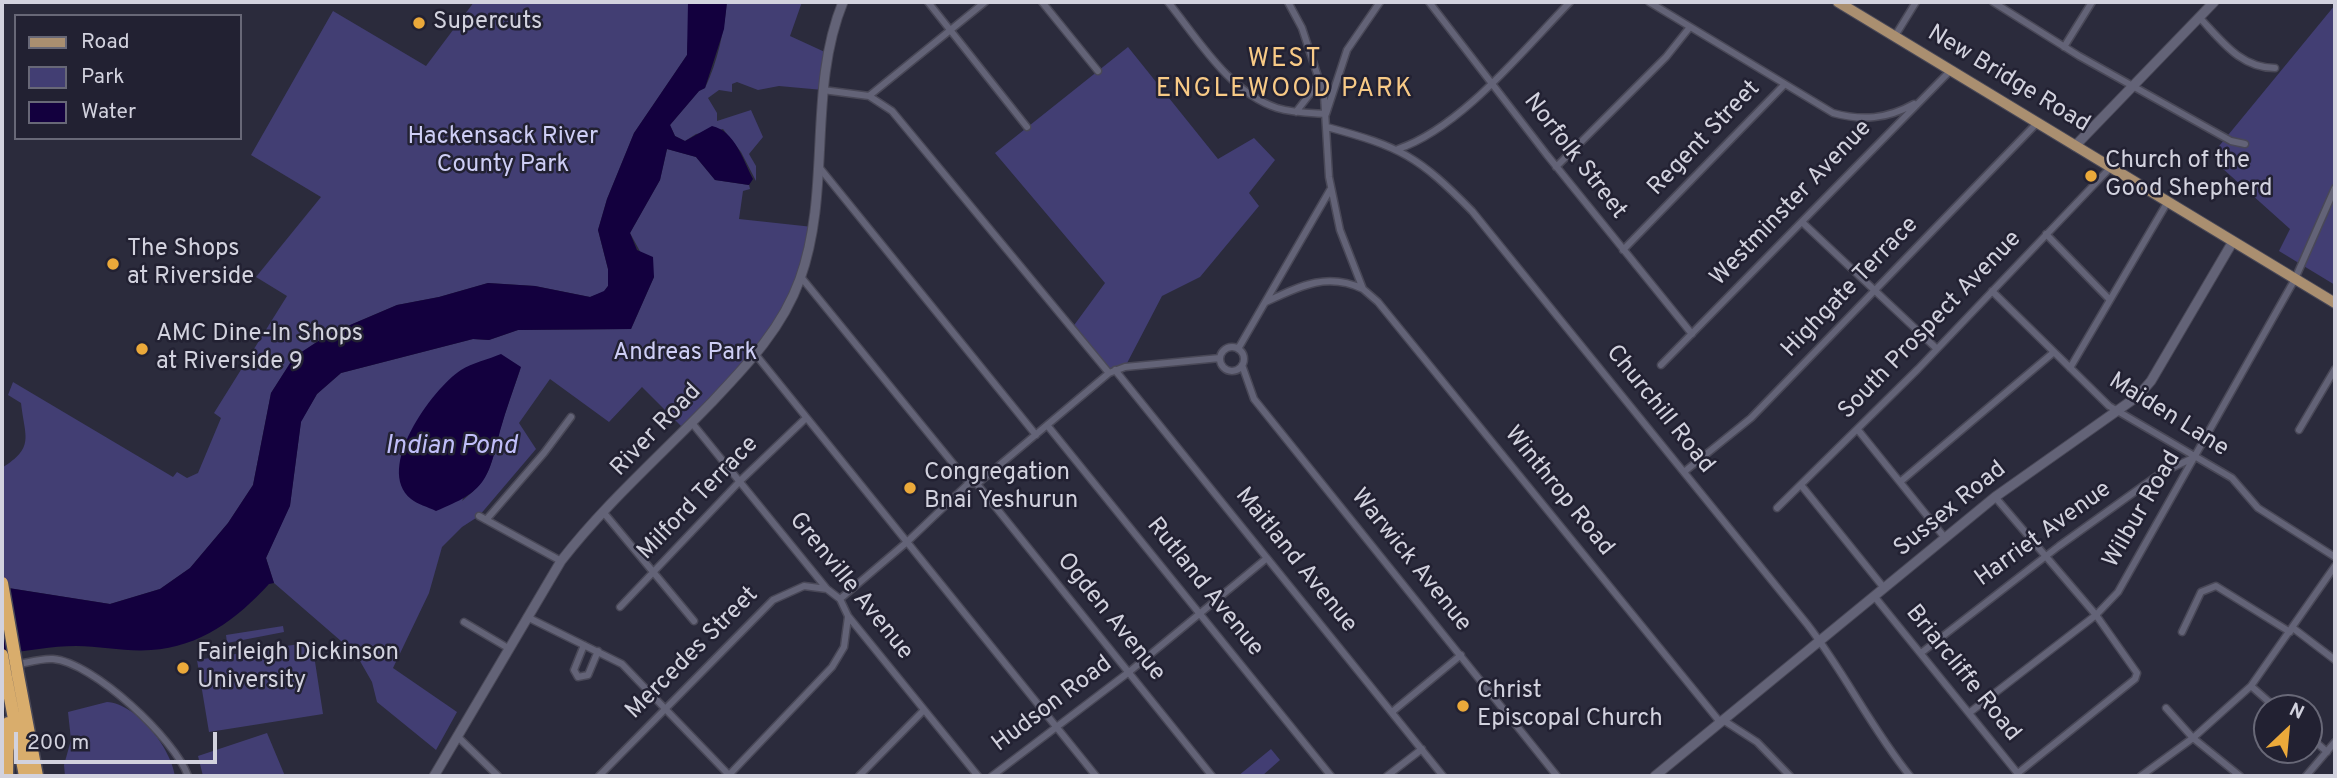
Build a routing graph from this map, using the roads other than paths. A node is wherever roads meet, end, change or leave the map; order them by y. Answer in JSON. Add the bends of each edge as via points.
{"nodes":[{"id":1,"x":843,"y":2,"type":"edge"},
{"id":2,"x":928,"y":2,"type":"edge"},
{"id":3,"x":985,"y":2,"type":"edge"},
{"id":4,"x":1042,"y":2,"type":"edge"},
{"id":5,"x":1168,"y":2,"type":"edge"},
{"id":6,"x":1288,"y":2,"type":"edge"},
{"id":7,"x":1380,"y":2,"type":"edge"},
{"id":8,"x":1429,"y":2,"type":"edge"},
{"id":9,"x":1570,"y":2,"type":"edge"},
{"id":10,"x":1649,"y":2,"type":"edge"},
{"id":11,"x":1838,"y":2,"type":"edge"},
{"id":12,"x":1916,"y":2,"type":"edge"},
{"id":13,"x":2092,"y":2,"type":"edge"},
{"id":14,"x":2214,"y":2,"type":"edge"},
{"id":15,"x":1997,"y":3,"type":"edge"},
{"id":16,"x":2199,"y":17,"type":"junction"},
{"id":17,"x":1690,"y":27,"type":"junction"},
{"id":18,"x":951,"y":30,"type":"junction"},
{"id":19,"x":1895,"y":36,"type":"junction"},
{"id":20,"x":2064,"y":47,"type":"junction"},
{"id":21,"x":2276,"y":68,"type":"dead end"},
{"id":22,"x":1951,"y":70,"type":"junction"},
{"id":23,"x":1098,"y":71,"type":"dead end"},
{"id":24,"x":1320,"y":81,"type":"junction"},
{"id":25,"x":1492,"y":83,"type":"junction"},
{"id":26,"x":1784,"y":85,"type":"junction"},
{"id":27,"x":2132,"y":86,"type":"junction"},
{"id":28,"x":823,"y":90,"type":"junction"},
{"id":29,"x":869,"y":96,"type":"junction"},
{"id":30,"x":1924,"y":96,"type":"junction"},
{"id":31,"x":1296,"y":112,"type":"junction"},
{"id":32,"x":1326,"y":114,"type":"junction"},
{"id":33,"x":2037,"y":122,"type":"junction"},
{"id":34,"x":1027,"y":127,"type":"dead end"},
{"id":35,"x":1327,"y":127,"type":"junction"},
{"id":36,"x":2245,"y":144,"type":"dead end"},
{"id":37,"x":2076,"y":146,"type":"junction"},
{"id":38,"x":1398,"y":149,"type":"junction"},
{"id":39,"x":817,"y":165,"type":"junction"},
{"id":40,"x":1556,"y":167,"type":"junction"},
{"id":41,"x":2110,"y":168,"type":"junction"},
{"id":42,"x":2335,"y":188,"type":"edge"},
{"id":43,"x":1330,"y":189,"type":"junction"},
{"id":44,"x":2167,"y":203,"type":"junction"},
{"id":45,"x":1802,"y":222,"type":"junction"},
{"id":46,"x":2046,"y":234,"type":"junction"},
{"id":47,"x":2232,"y":243,"type":"junction"},
{"id":48,"x":1623,"y":250,"type":"junction"},
{"id":49,"x":801,"y":276,"type":"junction"},
{"id":50,"x":2295,"y":279,"type":"junction"},
{"id":51,"x":1363,"y":289,"type":"junction"},
{"id":52,"x":1876,"y":291,"type":"junction"},
{"id":53,"x":1992,"y":291,"type":"junction"},
{"id":54,"x":2110,"y":300,"type":"junction"},
{"id":55,"x":1266,"y":302,"type":"junction"},
{"id":56,"x":2335,"y":303,"type":"edge"},
{"id":57,"x":1692,"y":334,"type":"junction"},
{"id":58,"x":1238,"y":349,"type":"junction"},
{"id":59,"x":1937,"y":349,"type":"junction"},
{"id":60,"x":2054,"y":352,"type":"junction"},
{"id":61,"x":756,"y":355,"type":"junction"},
{"id":62,"x":1220,"y":358,"type":"junction"},
{"id":63,"x":1242,"y":365,"type":"junction"},
{"id":64,"x":1661,"y":365,"type":"dead end"},
{"id":65,"x":2070,"y":368,"type":"junction"},
{"id":66,"x":2335,"y":369,"type":"edge"},
{"id":67,"x":1112,"y":372,"type":"junction"},
{"id":68,"x":2117,"y":410,"type":"junction"},
{"id":69,"x":570,"y":416,"type":"dead end"},
{"id":70,"x":806,"y":418,"type":"junction"},
{"id":71,"x":692,"y":422,"type":"junction"},
{"id":72,"x":1047,"y":425,"type":"junction"},
{"id":73,"x":1858,"y":430,"type":"junction"},
{"id":74,"x":2299,"y":430,"type":"dead end"},
{"id":75,"x":1036,"y":435,"type":"junction"},
{"id":76,"x":2195,"y":457,"type":"junction"},
{"id":77,"x":1684,"y":472,"type":"junction"},
{"id":78,"x":740,"y":481,"type":"junction"},
{"id":79,"x":1900,"y":482,"type":"junction"},
{"id":80,"x":969,"y":483,"type":"junction"},
{"id":81,"x":977,"y":484,"type":"junction"},
{"id":82,"x":1801,"y":485,"type":"junction"},
{"id":83,"x":1995,"y":497,"type":"junction"},
{"id":84,"x":1777,"y":508,"type":"dead end"},
{"id":85,"x":604,"y":513,"type":"junction"},
{"id":86,"x":1945,"y":538,"type":"junction"},
{"id":87,"x":907,"y":542,"type":"junction"},
{"id":88,"x":2046,"y":556,"type":"junction"},
{"id":89,"x":2335,"y":557,"type":"edge"},
{"id":90,"x":1267,"y":558,"type":"junction"},
{"id":91,"x":561,"y":561,"type":"junction"},
{"id":92,"x":2335,"y":566,"type":"edge"},
{"id":93,"x":654,"y":573,"type":"junction"},
{"id":94,"x":2,"y":583,"type":"edge"},
{"id":95,"x":1884,"y":588,"type":"junction"},
{"id":96,"x":827,"y":589,"type":"junction"},
{"id":97,"x":1874,"y":596,"type":"junction"},
{"id":98,"x":840,"y":599,"type":"junction"},
{"id":99,"x":620,"y":607,"type":"dead end"},
{"id":100,"x":1199,"y":614,"type":"junction"},
{"id":101,"x":2096,"y":615,"type":"junction"},
{"id":102,"x":848,"y":616,"type":"junction"},
{"id":103,"x":526,"y":617,"type":"junction"},
{"id":104,"x":694,"y":621,"type":"dead end"},
{"id":105,"x":464,"y":622,"type":"dead end"},
{"id":106,"x":2292,"y":630,"type":"junction"},
{"id":107,"x":2182,"y":632,"type":"dead end"},
{"id":108,"x":1820,"y":640,"type":"junction"},
{"id":109,"x":584,"y":645,"type":"junction"},
{"id":110,"x":508,"y":648,"type":"junction"},
{"id":111,"x":598,"y":651,"type":"junction"},
{"id":112,"x":1921,"y":653,"type":"junction"},
{"id":113,"x":2,"y":655,"type":"edge"},
{"id":114,"x":1461,"y":655,"type":"junction"},
{"id":115,"x":2335,"y":660,"type":"edge"},
{"id":116,"x":1129,"y":672,"type":"junction"},
{"id":117,"x":8,"y":673,"type":"edge"},
{"id":118,"x":2251,"y":686,"type":"junction"},
{"id":119,"x":2260,"y":694,"type":"edge"},
{"id":120,"x":666,"y":708,"type":"junction"},
{"id":121,"x":2166,"y":708,"type":"dead end"},
{"id":122,"x":924,"y":710,"type":"junction"},
{"id":123,"x":1392,"y":712,"type":"junction"},
{"id":124,"x":1969,"y":713,"type":"junction"},
{"id":125,"x":1722,"y":721,"type":"junction"},
{"id":126,"x":1056,"y":727,"type":"junction"},
{"id":127,"x":457,"y":736,"type":"junction"},
{"id":128,"x":2193,"y":738,"type":"junction"},
{"id":129,"x":2335,"y":742,"type":"edge"},
{"id":130,"x":2323,"y":748,"type":"edge"},
{"id":131,"x":1422,"y":749,"type":"junction"},
{"id":132,"x":2327,"y":752,"type":"junction"},
{"id":133,"x":1668,"y":772,"type":"edge"},
{"id":134,"x":2019,"y":775,"type":"edge"},
{"id":135,"x":7,"y":776,"type":"edge"},
{"id":136,"x":25,"y":776,"type":"edge"},
{"id":137,"x":37,"y":776,"type":"edge"},
{"id":138,"x":188,"y":776,"type":"edge"},
{"id":139,"x":434,"y":776,"type":"edge"},
{"id":140,"x":498,"y":776,"type":"edge"},
{"id":141,"x":599,"y":776,"type":"edge"},
{"id":142,"x":729,"y":776,"type":"edge"},
{"id":143,"x":859,"y":776,"type":"edge"},
{"id":144,"x":978,"y":776,"type":"edge"},
{"id":145,"x":992,"y":776,"type":"edge"},
{"id":146,"x":1096,"y":776,"type":"edge"},
{"id":147,"x":1212,"y":776,"type":"edge"},
{"id":148,"x":1331,"y":776,"type":"edge"},
{"id":149,"x":1387,"y":776,"type":"edge"},
{"id":150,"x":1443,"y":776,"type":"edge"},
{"id":151,"x":1557,"y":776,"type":"edge"},
{"id":152,"x":1655,"y":776,"type":"edge"},
{"id":153,"x":1790,"y":776,"type":"edge"},
{"id":154,"x":1910,"y":776,"type":"edge"},
{"id":155,"x":2141,"y":776,"type":"edge"},
{"id":156,"x":2240,"y":776,"type":"edge"},
{"id":157,"x":2306,"y":776,"type":"edge"}],
"edges":[{"from":1,"to":28,"type":"street","name":"River Road","via":[[828,44]]},
{"from":2,"to":18,"type":"street"},
{"from":3,"to":18,"type":"street"},
{"from":4,"to":23,"type":"street"},
{"from":5,"to":31,"type":"street","via":[[1240,88],[1264,103]]},
{"from":6,"to":24,"type":"street","name":"Winthrop Road"},
{"from":7,"to":32,"type":"street","via":[[1347,50]]},
{"from":8,"to":25,"type":"street","name":"Norfolk Street"},
{"from":9,"to":25,"type":"street"},
{"from":10,"to":17,"type":"street"},
{"from":11,"to":19,"type":"main road","name":"New Bridge Road"},
{"from":12,"to":19,"type":"street"},
{"from":13,"to":20,"type":"street"},
{"from":14,"to":16,"type":"street"},
{"from":15,"to":20,"type":"street"},
{"from":16,"to":21,"type":"street","via":[[2241,59]]},
{"from":16,"to":27,"type":"street"},
{"from":17,"to":26,"type":"street"},
{"from":17,"to":40,"type":"street"},
{"from":18,"to":29,"type":"street"},
{"from":18,"to":34,"type":"street"},
{"from":19,"to":22,"type":"main road","name":"New Bridge Road"},
{"from":20,"to":27,"type":"street"},
{"from":22,"to":30,"type":"street","name":"Westminster Avenue"},
{"from":22,"to":33,"type":"main road","name":"New Bridge Road"},
{"from":24,"to":31,"type":"street"},
{"from":24,"to":32,"type":"street","name":"Winthrop Road"},
{"from":25,"to":38,"type":"street","via":[[1440,127]]},
{"from":25,"to":40,"type":"street","name":"Norfolk Street"},
{"from":26,"to":30,"type":"street","via":[[1833,113],[1857,118],[1890,115]]},
{"from":26,"to":48,"type":"street","name":"Regent Street"},
{"from":27,"to":36,"type":"street","via":[[2231,141]]},
{"from":27,"to":37,"type":"street"},
{"from":28,"to":29,"type":"street","name":"Maitland Avenue"},
{"from":28,"to":39,"type":"street","name":"River Road"},
{"from":29,"to":67,"type":"street","name":"Maitland Avenue","via":[[892,111]]},
{"from":30,"to":45,"type":"street","name":"Westminster Avenue"},
{"from":31,"to":32,"type":"street"},
{"from":32,"to":35,"type":"street","name":"Winthrop Road"},
{"from":33,"to":37,"type":"main road","name":"New Bridge Road"},
{"from":33,"to":52,"type":"street","name":"Highgate Terrace"},
{"from":35,"to":38,"type":"street","name":"Churchill Road"},
{"from":35,"to":43,"type":"street","name":"Winthrop Road"},
{"from":37,"to":41,"type":"main road","name":"New Bridge Road"},
{"from":38,"to":77,"type":"street","name":"Churchill Road","via":[[1427,167],[1480,221]]},
{"from":39,"to":49,"type":"street","name":"River Road","via":[[813,227]]},
{"from":39,"to":75,"type":"street"},
{"from":40,"to":48,"type":"street","name":"Norfolk Street"},
{"from":41,"to":44,"type":"main road","name":"New Bridge Road"},
{"from":41,"to":46,"type":"street","name":"South Prospect Avenue"},
{"from":42,"to":50,"type":"street","name":"Wilbur Road"},
{"from":43,"to":51,"type":"street","name":"Winthrop Road"},
{"from":43,"to":55,"type":"street"},
{"from":44,"to":47,"type":"main road","name":"New Bridge Road"},
{"from":44,"to":54,"type":"street"},
{"from":45,"to":52,"type":"street"},
{"from":45,"to":57,"type":"street","name":"Westminster Avenue"},
{"from":46,"to":53,"type":"street","name":"South Prospect Avenue"},
{"from":46,"to":54,"type":"street"},
{"from":47,"to":50,"type":"main road","name":"New Bridge Road"},
{"from":47,"to":68,"type":"street","name":"Sussex Road","via":[[2151,382]]},
{"from":48,"to":57,"type":"street","name":"Norfolk Street"},
{"from":49,"to":61,"type":"street","name":"River Road","via":[[781,319]]},
{"from":49,"to":80,"type":"street"},
{"from":50,"to":56,"type":"main road","name":"New Bridge Road"},
{"from":50,"to":76,"type":"street","name":"Wilbur Road"},
{"from":51,"to":55,"type":"street","via":[[1342,281],[1321,281]]},
{"from":51,"to":125,"type":"street","name":"Winthrop Road"},
{"from":52,"to":59,"type":"street"},
{"from":52,"to":77,"type":"street","name":"Highgate Terrace","via":[[1751,418]]},
{"from":53,"to":59,"type":"street","name":"South Prospect Avenue"},
{"from":53,"to":60,"type":"street","name":"Maiden Lane"},
{"from":54,"to":65,"type":"street"},
{"from":55,"to":58,"type":"street"},
{"from":57,"to":64,"type":"street","name":"Westminster Avenue"},
{"from":58,"to":62,"type":"street","via":[[1227,348]]},
{"from":58,"to":63,"type":"street","via":[[1244,358]]},
{"from":59,"to":73,"type":"street","name":"South Prospect Avenue"},
{"from":60,"to":65,"type":"street","name":"Maiden Lane"},
{"from":60,"to":79,"type":"street"},
{"from":61,"to":70,"type":"street"},
{"from":61,"to":71,"type":"street","name":"River Road"},
{"from":62,"to":63,"type":"street","via":[[1229,370]]},
{"from":62,"to":67,"type":"street"},
{"from":63,"to":114,"type":"street","name":"Warwick Avenue","via":[[1254,399]]},
{"from":65,"to":68,"type":"street","name":"Maiden Lane"},
{"from":66,"to":74,"type":"street"},
{"from":67,"to":72,"type":"street"},
{"from":67,"to":90,"type":"street","name":"Maitland Avenue"},
{"from":68,"to":76,"type":"street","name":"Maiden Lane"},
{"from":68,"to":83,"type":"street","name":"Sussex Road"},
{"from":69,"to":91,"type":"street","via":[[544,453],[482,518]]},
{"from":70,"to":78,"type":"street","name":"Milford Terrace"},
{"from":70,"to":87,"type":"street"},
{"from":71,"to":78,"type":"street","name":"Grenville Avenue"},
{"from":71,"to":85,"type":"street","name":"River Road"},
{"from":72,"to":75,"type":"street"},
{"from":72,"to":100,"type":"street","name":"Rutland Avenue"},
{"from":73,"to":79,"type":"street"},
{"from":73,"to":82,"type":"street","name":"South Prospect Avenue"},
{"from":75,"to":81,"type":"street"},
{"from":76,"to":88,"type":"street","name":"Harriet Avenue","via":[[2161,473]]},
{"from":76,"to":89,"type":"street","name":"Maiden Lane","via":[[2238,483],[2258,508]]},
{"from":76,"to":101,"type":"street","name":"Wilbur Road","via":[[2118,592]]},
{"from":77,"to":108,"type":"street","name":"Churchill Road"},
{"from":78,"to":93,"type":"street","name":"Milford Terrace"},
{"from":78,"to":96,"type":"street","name":"Grenville Avenue"},
{"from":79,"to":86,"type":"street"},
{"from":80,"to":81,"type":"street"},
{"from":80,"to":87,"type":"street"},
{"from":81,"to":116,"type":"street","name":"Ogden Avenue"},
{"from":82,"to":84,"type":"street","name":"South Prospect Avenue"},
{"from":82,"to":95,"type":"street","name":"Briarcliffe Road"},
{"from":83,"to":86,"type":"street","name":"Sussex Road"},
{"from":83,"to":88,"type":"street"},
{"from":85,"to":91,"type":"street","name":"River Road"},
{"from":85,"to":93,"type":"street"},
{"from":86,"to":95,"type":"street","name":"Sussex Road"},
{"from":87,"to":98,"type":"street"},
{"from":87,"to":126,"type":"street"},
{"from":88,"to":101,"type":"street"},
{"from":88,"to":112,"type":"street","name":"Harriet Avenue"},
{"from":90,"to":100,"type":"street","name":"Hudson Road"},
{"from":90,"to":123,"type":"street","name":"Maitland Avenue"},
{"from":91,"to":103,"type":"street","name":"River Road"},
{"from":92,"to":106,"type":"street"},
{"from":93,"to":99,"type":"street","name":"Milford Terrace"},
{"from":93,"to":104,"type":"street"},
{"from":94,"to":117,"type":"highway","bridge":true},
{"from":95,"to":97,"type":"street","name":"Sussex Road"},
{"from":96,"to":98,"type":"street","name":"Grenville Avenue"},
{"from":96,"to":120,"type":"street","name":"Mercedes Street","via":[[804,586],[773,600]]},
{"from":97,"to":108,"type":"street","name":"Sussex Road"},
{"from":97,"to":112,"type":"street","name":"Briarcliffe Road"},
{"from":98,"to":102,"type":"street","name":"Grenville Avenue"},
{"from":100,"to":116,"type":"street","name":"Hudson Road"},
{"from":100,"to":148,"type":"street","name":"Rutland Avenue"},
{"from":101,"to":124,"type":"street","name":"Wilbur Road"},
{"from":101,"to":134,"type":"street","via":[[2137,673],[2135,679]]},
{"from":102,"to":122,"type":"street","name":"Grenville Avenue"},
{"from":102,"to":142,"type":"street","via":[[848,635],[832,667]]},
{"from":103,"to":109,"type":"street"},
{"from":103,"to":110,"type":"street","name":"River Road"},
{"from":105,"to":110,"type":"street"},
{"from":106,"to":107,"type":"street","via":[[2216,586],[2201,592]]},
{"from":106,"to":115,"type":"street"},
{"from":106,"to":118,"type":"street"},
{"from":108,"to":125,"type":"street","name":"Sussex Road"},
{"from":108,"to":154,"type":"street","name":"Churchill Road","via":[[1875,730]]},
{"from":109,"to":111,"type":"street"},
{"from":109,"to":111,"type":"street","via":[[576,676],[588,676]]},
{"from":110,"to":127,"type":"street","name":"River Road"},
{"from":111,"to":120,"type":"street","via":[[632,672]]},
{"from":112,"to":124,"type":"street","name":"Briarcliffe Road"},
{"from":113,"to":117,"type":"highway","bridge":true},
{"from":114,"to":123,"type":"street"},
{"from":114,"to":151,"type":"street","name":"Warwick Avenue"},
{"from":116,"to":126,"type":"street","name":"Hudson Road"},
{"from":116,"to":147,"type":"street","name":"Ogden Avenue"},
{"from":117,"to":135,"type":"highway"},
{"from":117,"to":136,"type":"highway"},
{"from":117,"to":137,"type":"highway"},
{"from":117,"to":138,"type":"street","via":[[54,659],[76,667],[158,729]]},
{"from":118,"to":119,"type":"street"},
{"from":118,"to":128,"type":"street"},
{"from":120,"to":141,"type":"street","name":"Mercedes Street"},
{"from":120,"to":142,"type":"street"},
{"from":121,"to":128,"type":"street"},
{"from":122,"to":143,"type":"street"},
{"from":122,"to":144,"type":"street","name":"Grenville Avenue"},
{"from":123,"to":131,"type":"street","name":"Maitland Avenue"},
{"from":124,"to":134,"type":"street","name":"Briarcliffe Road"},
{"from":125,"to":133,"type":"street","name":"Sussex Road"},
{"from":125,"to":153,"type":"street","name":"Winthrop Road","via":[[1757,742]]},
{"from":126,"to":145,"type":"street","name":"Hudson Road"},
{"from":126,"to":146,"type":"street"},
{"from":127,"to":139,"type":"street","name":"River Road"},
{"from":127,"to":140,"type":"street"},
{"from":128,"to":155,"type":"street"},
{"from":128,"to":156,"type":"street"},
{"from":129,"to":132,"type":"street"},
{"from":130,"to":132,"type":"street"},
{"from":131,"to":149,"type":"street"},
{"from":131,"to":150,"type":"street","name":"Maitland Avenue"},
{"from":132,"to":157,"type":"street"},
{"from":133,"to":152,"type":"street","name":"Sussex Road"}]}
